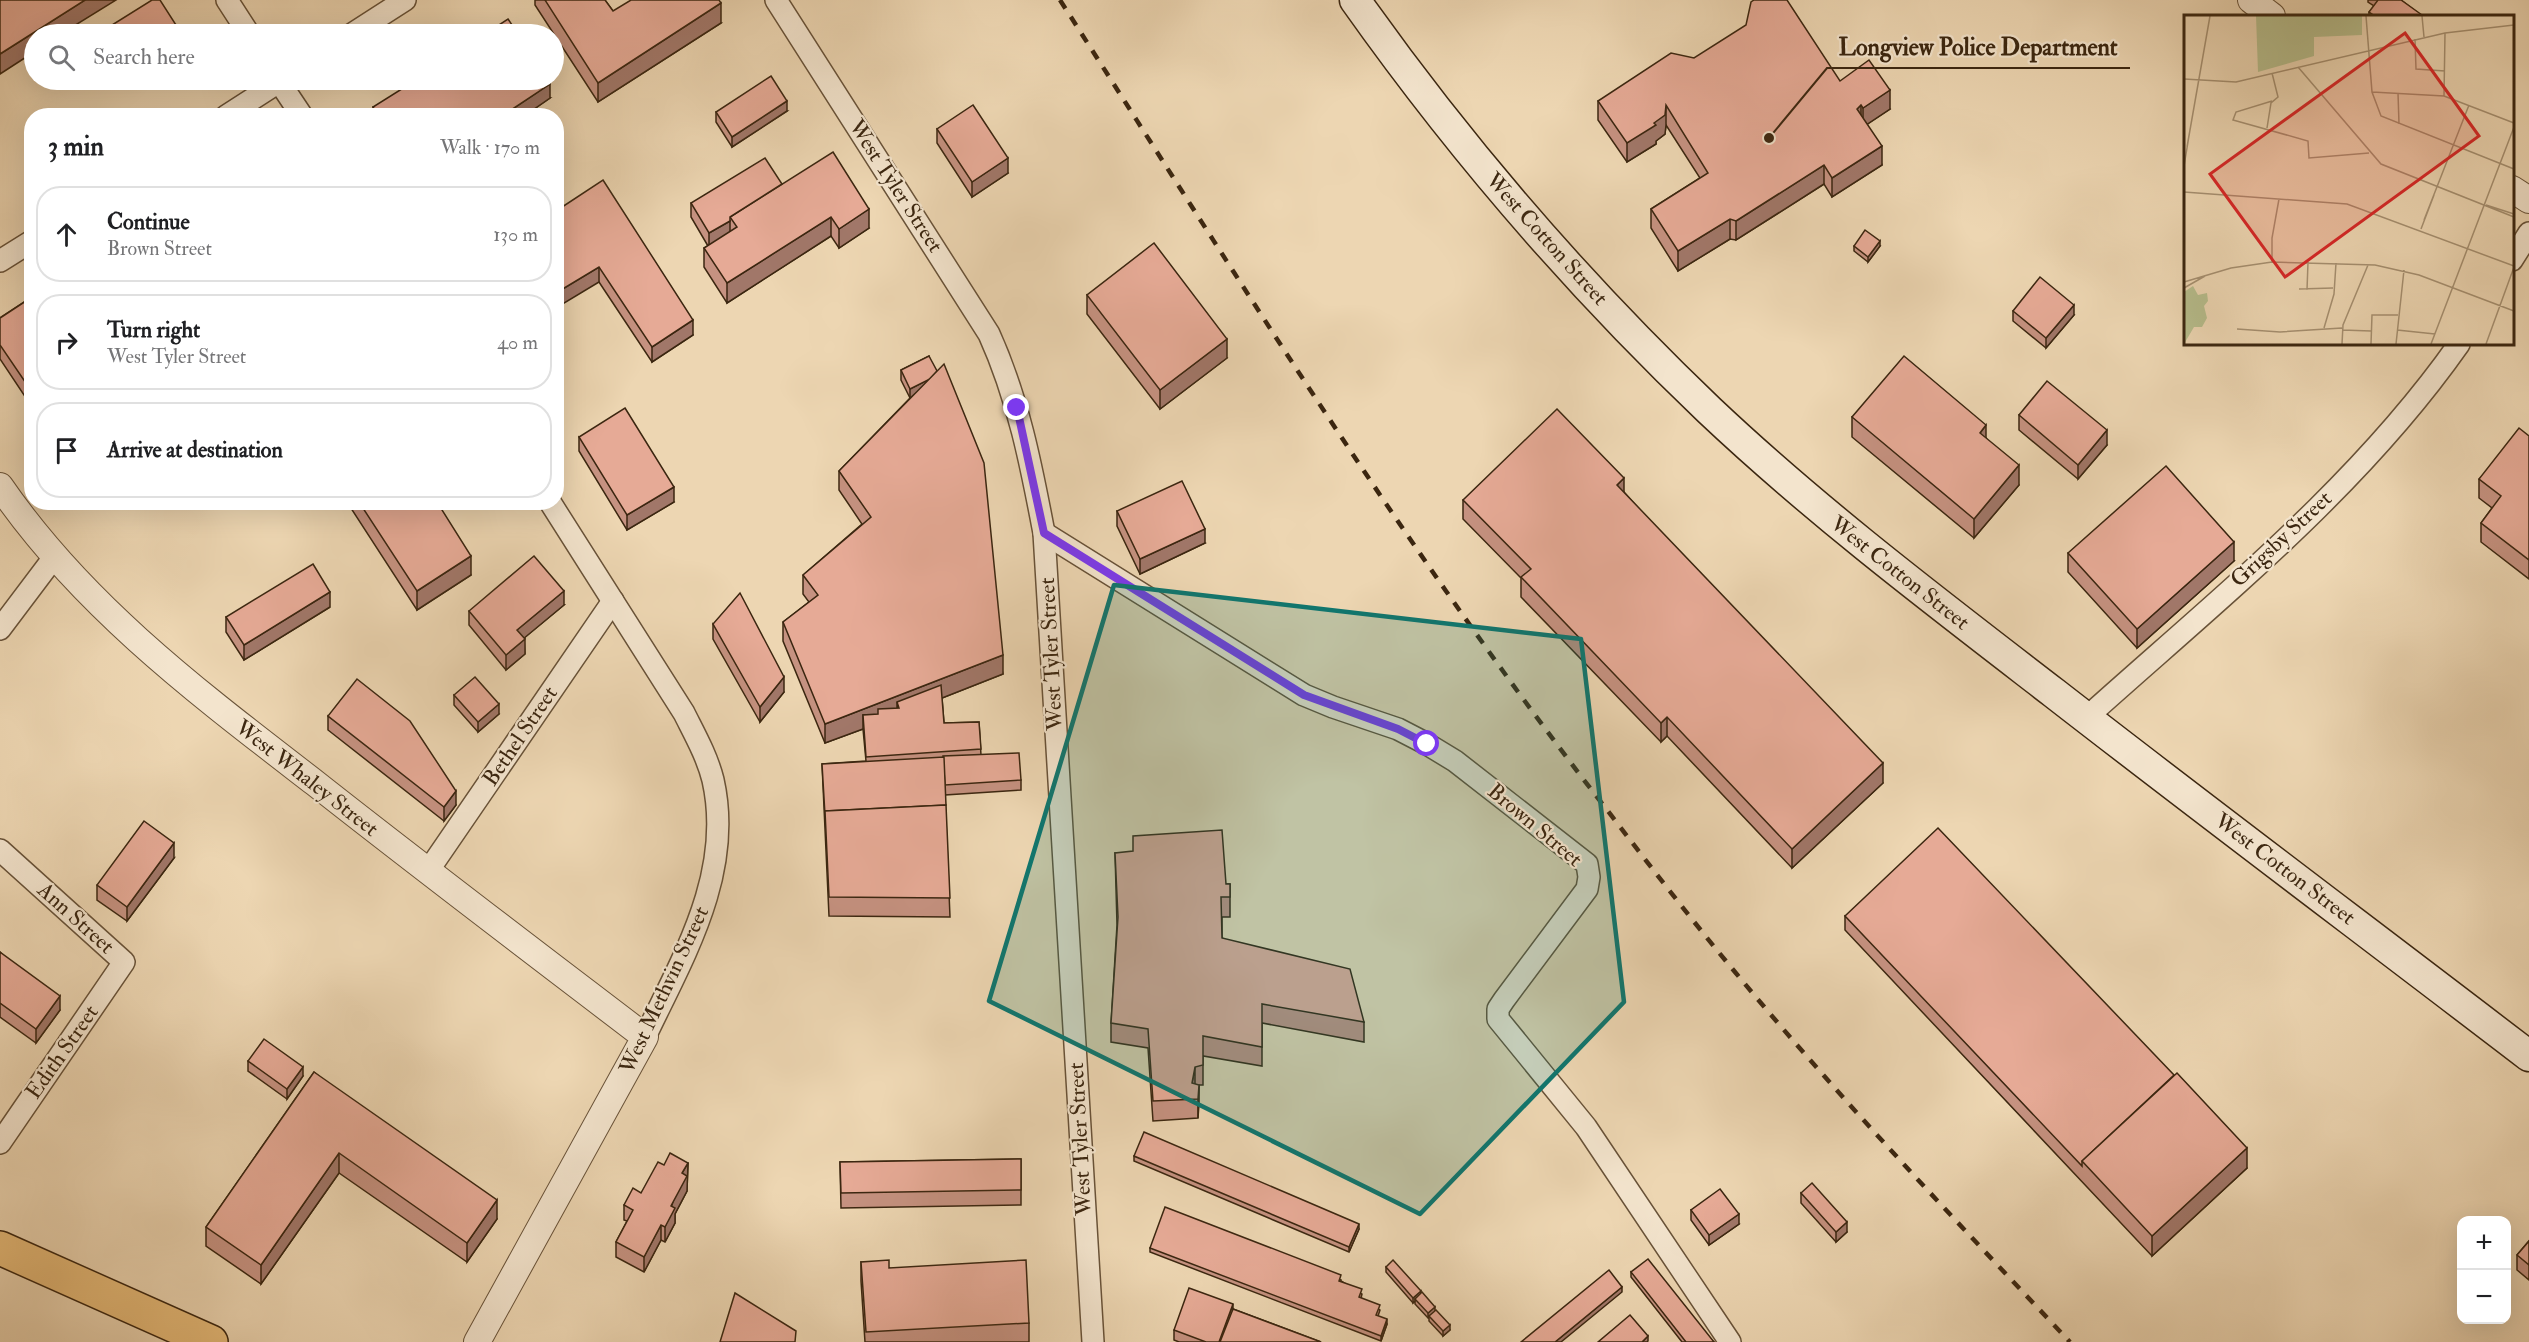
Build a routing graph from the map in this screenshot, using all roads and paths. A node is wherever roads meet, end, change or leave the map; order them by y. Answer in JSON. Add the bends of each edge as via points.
{"nodes":[{"id":1,"x":227,"y":0,"type":"edge"},
{"id":2,"x":405,"y":0,"type":"edge"},
{"id":3,"x":776,"y":0,"type":"edge"},
{"id":4,"x":1355,"y":0,"type":"edge"},
{"id":5,"x":2251,"y":0,"type":"edge"},
{"id":6,"x":2271,"y":15,"type":"edge"},
{"id":7,"x":243,"y":24,"type":"edge"},
{"id":8,"x":368,"y":24,"type":"edge"},
{"id":9,"x":265,"y":90,"type":"edge"},
{"id":10,"x":286,"y":90,"type":"edge"},
{"id":11,"x":238,"y":108,"type":"edge"},
{"id":12,"x":297,"y":108,"type":"edge"},
{"id":13,"x":2514,"y":190,"type":"edge"},
{"id":14,"x":2529,"y":200,"type":"edge"},
{"id":15,"x":2529,"y":233,"type":"edge"},
{"id":16,"x":24,"y":246,"type":"edge"},
{"id":17,"x":2514,"y":257,"type":"edge"},
{"id":18,"x":0,"y":261,"type":"edge"},
{"id":19,"x":2458,"y":345,"type":"edge"},
{"id":20,"x":0,"y":486,"type":"edge"},
{"id":21,"x":555,"y":510,"type":"edge"},
{"id":22,"x":1044,"y":533,"type":"junction"},
{"id":23,"x":55,"y":555,"type":"junction"},
{"id":24,"x":613,"y":601,"type":"junction"},
{"id":25,"x":0,"y":629,"type":"edge"},
{"id":26,"x":2086,"y":718,"type":"junction"},
{"id":27,"x":0,"y":850,"type":"edge"},
{"id":28,"x":428,"y":871,"type":"junction"},
{"id":29,"x":124,"y":962,"type":"joint"},
{"id":30,"x":645,"y":1037,"type":"junction"},
{"id":31,"x":2529,"y":1056,"type":"edge"},
{"id":32,"x":0,"y":1143,"type":"edge"},
{"id":33,"x":0,"y":1248,"type":"edge"},
{"id":34,"x":211,"y":1342,"type":"edge"},
{"id":35,"x":477,"y":1342,"type":"edge"},
{"id":36,"x":1093,"y":1342,"type":"edge"},
{"id":37,"x":1730,"y":1342,"type":"edge"}],
"edges":[{"from":1,"to":7,"type":"street"},
{"from":2,"to":8,"type":"street"},
{"from":3,"to":22,"type":"street","name":"West Tyler Street","via":[[989,334],[1017,408]]},
{"from":4,"to":26,"type":"main road","name":"West Cotton Street","via":[[1432,104],[1526,218],[1679,380],[1760,457],[1860,543]]},
{"from":5,"to":6,"type":"street"},
{"from":9,"to":11,"type":"street"},
{"from":10,"to":12,"type":"street"},
{"from":13,"to":14,"type":"street"},
{"from":15,"to":17,"type":"street"},
{"from":16,"to":18,"type":"street"},
{"from":19,"to":26,"type":"street","name":"Grigsby Street","via":[[2405,414],[2306,519]]},
{"from":20,"to":23,"type":"street","name":"West Whaley Street"},
{"from":21,"to":24,"type":"street","name":"West Methvin Street"},
{"from":22,"to":36,"type":"street","name":"West Tyler Street"},
{"from":22,"to":37,"type":"street","name":"Brown Street","via":[[1304,695],[1398,729],[1455,761],[1587,864],[1587,889],[1504,1000],[1498,1009],[1498,1019],[1586,1127]]},
{"from":23,"to":25,"type":"street"},
{"from":23,"to":28,"type":"street","name":"West Whaley Street","via":[[166,667]]},
{"from":24,"to":28,"type":"street","name":"Bethel Street"},
{"from":24,"to":30,"type":"street","name":"West Methvin Street","via":[[697,738],[713,782],[716,808],[715,854],[703,913]]},
{"from":26,"to":31,"type":"main road","name":"West Cotton Street"},
{"from":27,"to":29,"type":"street","name":"Ann Street"},
{"from":28,"to":30,"type":"street","name":"West Whaley Street"},
{"from":29,"to":32,"type":"street","name":"Edith Street"},
{"from":30,"to":35,"type":"street","name":"West Methvin Street"},
{"from":33,"to":34,"type":"main road"}]}
